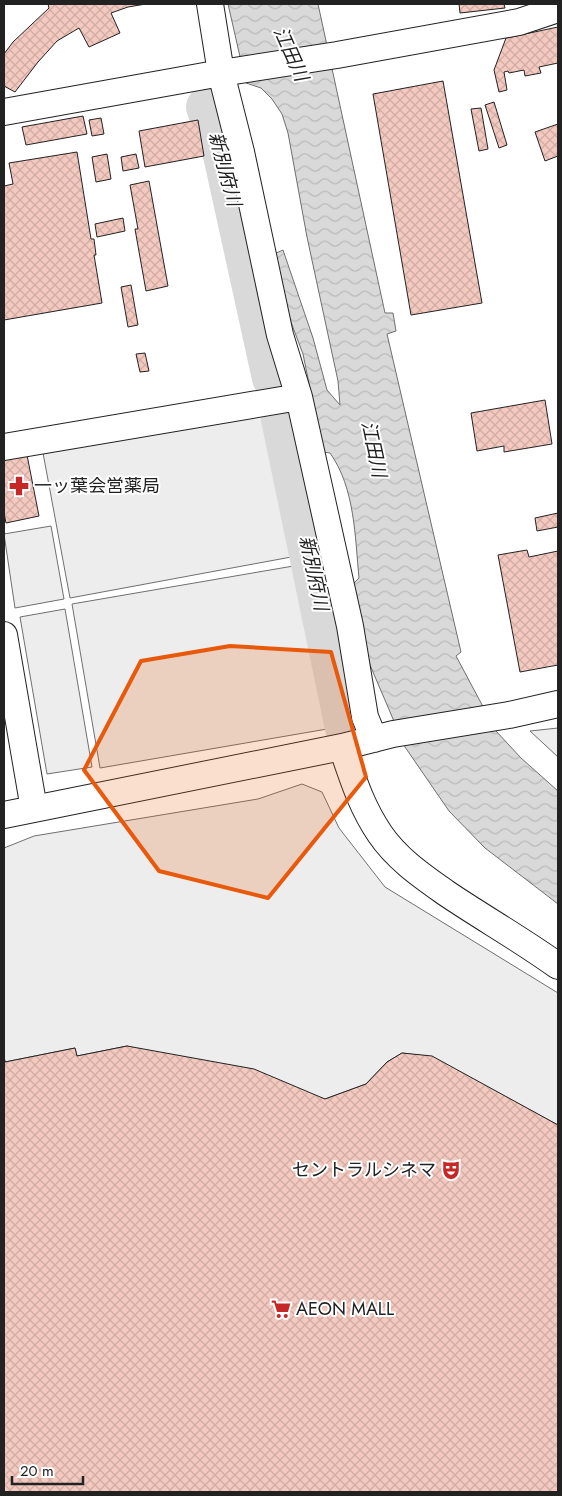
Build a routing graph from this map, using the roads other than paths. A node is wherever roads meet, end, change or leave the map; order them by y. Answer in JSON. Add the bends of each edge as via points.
{"nodes":[{"id":1,"x":210,"y":4,"type":"edge"},
{"id":2,"x":558,"y":9,"type":"edge"},
{"id":3,"x":230,"y":72,"type":"junction"},
{"id":4,"x":4,"y":112,"type":"edge"},
{"id":5,"x":241,"y":152,"type":"junction"},
{"id":6,"x":277,"y":247,"type":"dead end"},
{"id":7,"x":299,"y":397,"type":"junction"},
{"id":8,"x":4,"y":447,"type":"edge"},
{"id":9,"x":4,"y":635,"type":"edge"},
{"id":10,"x":558,"y":704,"type":"edge"},
{"id":11,"x":383,"y":736,"type":"junction"},
{"id":12,"x":342,"y":747,"type":"junction"},
{"id":13,"x":34,"y":809,"type":"junction"},
{"id":14,"x":4,"y":816,"type":"edge"},
{"id":15,"x":558,"y":966,"type":"edge"}],
"edges":[{"from":1,"to":3,"type":"street"},
{"from":2,"to":3,"type":"street","via":[[519,22]]},
{"from":3,"to":4,"type":"street"},
{"from":3,"to":5,"type":"street"},
{"from":5,"to":6,"type":"street","via":[[262,190]]},
{"from":5,"to":7,"type":"street","via":[[280,335]]},
{"from":7,"to":8,"type":"street"},
{"from":7,"to":11,"type":"street","via":[[350,626],[365,717]]},
{"from":9,"to":13,"type":"street"},
{"from":10,"to":11,"type":"street"},
{"from":11,"to":12,"type":"street"},
{"from":12,"to":13,"type":"street"},
{"from":12,"to":15,"type":"street","via":[[359,798],[381,836],[403,861]]},
{"from":13,"to":14,"type":"street"}]}
